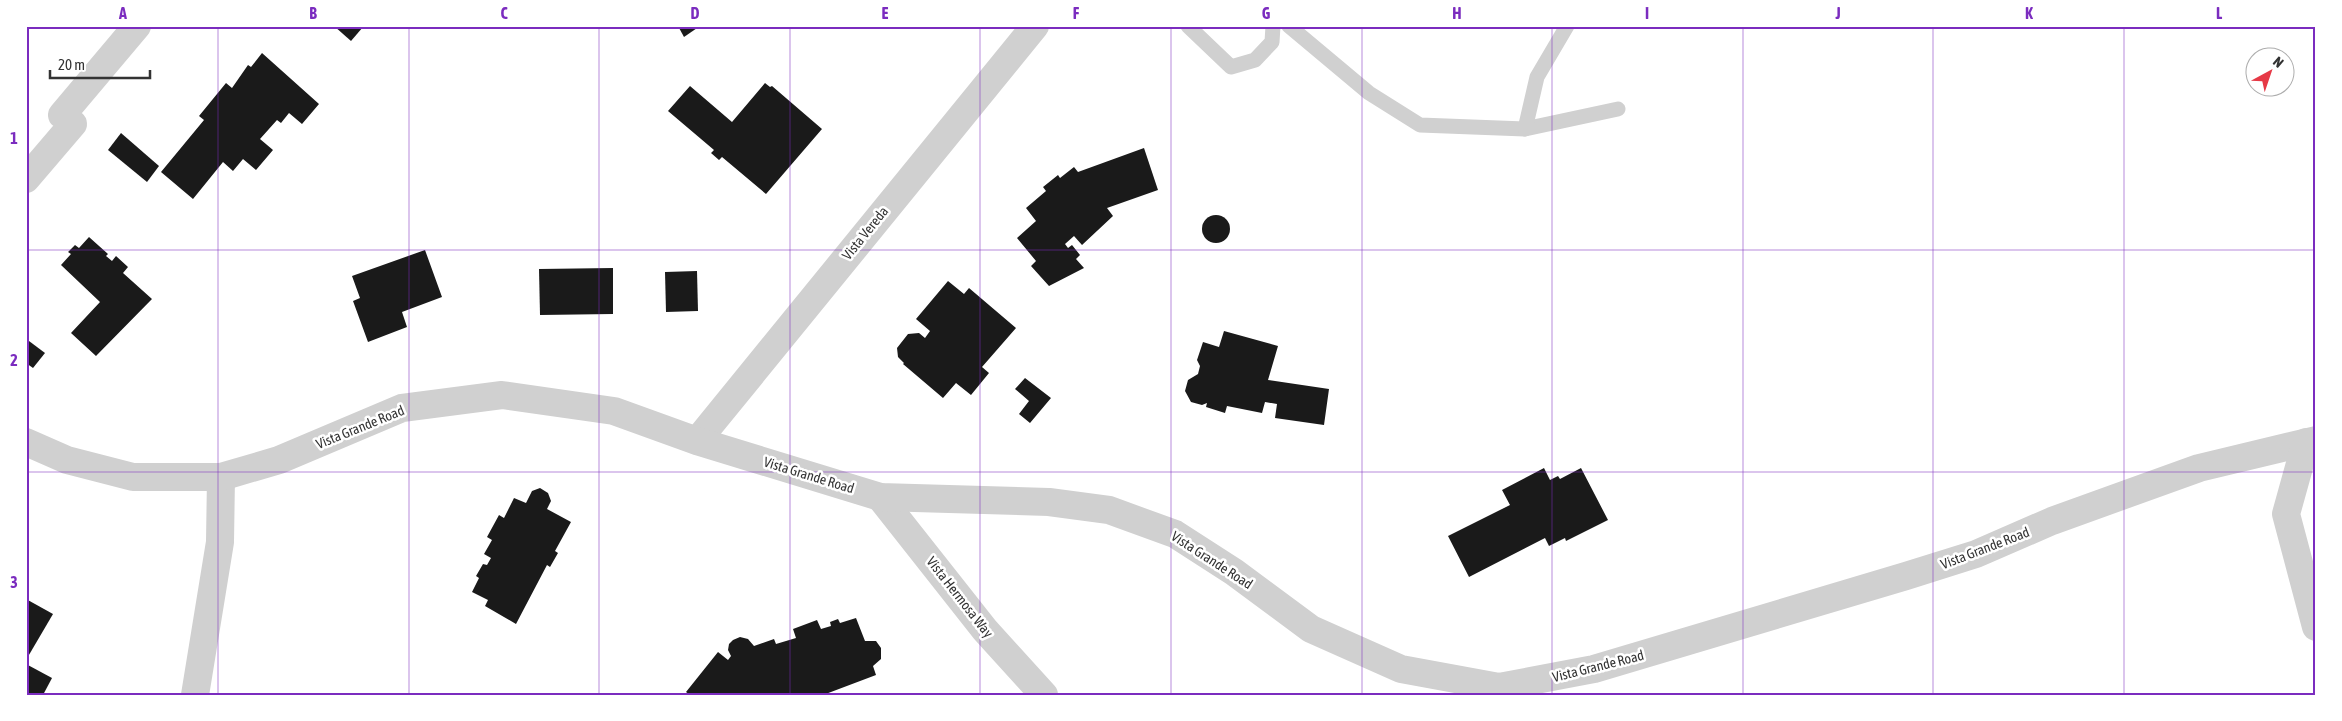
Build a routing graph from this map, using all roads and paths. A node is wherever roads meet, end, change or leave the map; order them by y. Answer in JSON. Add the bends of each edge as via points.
{"nodes":[{"id":1,"x":137,"y":26,"type":"edge"},
{"id":2,"x":1035,"y":26,"type":"edge"},
{"id":3,"x":1188,"y":26,"type":"edge"},
{"id":4,"x":1273,"y":26,"type":"edge"},
{"id":5,"x":1289,"y":26,"type":"edge"},
{"id":6,"x":1566,"y":26,"type":"edge"},
{"id":7,"x":1618,"y":109,"type":"dead end"},
{"id":8,"x":1525,"y":129,"type":"junction"},
{"id":9,"x":26,"y":179,"type":"edge"},
{"id":10,"x":696,"y":441,"type":"junction"},
{"id":11,"x":26,"y":442,"type":"edge"},
{"id":12,"x":2312,"y":446,"type":"edge"},
{"id":13,"x":221,"y":477,"type":"junction"},
{"id":14,"x":880,"y":496,"type":"junction"},
{"id":15,"x":2316,"y":627,"type":"edge"},
{"id":16,"x":195,"y":695,"type":"edge"},
{"id":17,"x":1044,"y":695,"type":"edge"}],
"edges":[{"from":1,"to":9,"type":"street","via":[[62,114],[73,124]]},
{"from":2,"to":10,"type":"street","name":"Vista Vereda"},
{"from":3,"to":4,"type":"lane","via":[[1231,67],[1255,60],[1272,42]]},
{"from":5,"to":8,"type":"lane","via":[[1369,93],[1420,125]]},
{"from":6,"to":8,"type":"lane","via":[[1538,77]]},
{"from":7,"to":8,"type":"lane"},
{"from":10,"to":13,"type":"street","name":"Vista Grande Road","via":[[614,411],[502,395],[402,408],[279,460]]},
{"from":10,"to":14,"type":"street","name":"Vista Grande Road"},
{"from":11,"to":13,"type":"street","name":"Vista Grande Road","via":[[67,460],[133,477]]},
{"from":12,"to":14,"type":"street","name":"Vista Grande Road","via":[[2199,468],[2052,521],[1976,554],[1906,576],[1594,669],[1499,687],[1401,670],[1311,628],[1176,534],[1109,510],[1049,502]]},
{"from":12,"to":15,"type":"street","via":[[2286,514]]},
{"from":13,"to":16,"type":"street","via":[[220,542]]},
{"from":14,"to":17,"type":"street","name":"Vista Hermosa Way","via":[[984,630]]}]}
